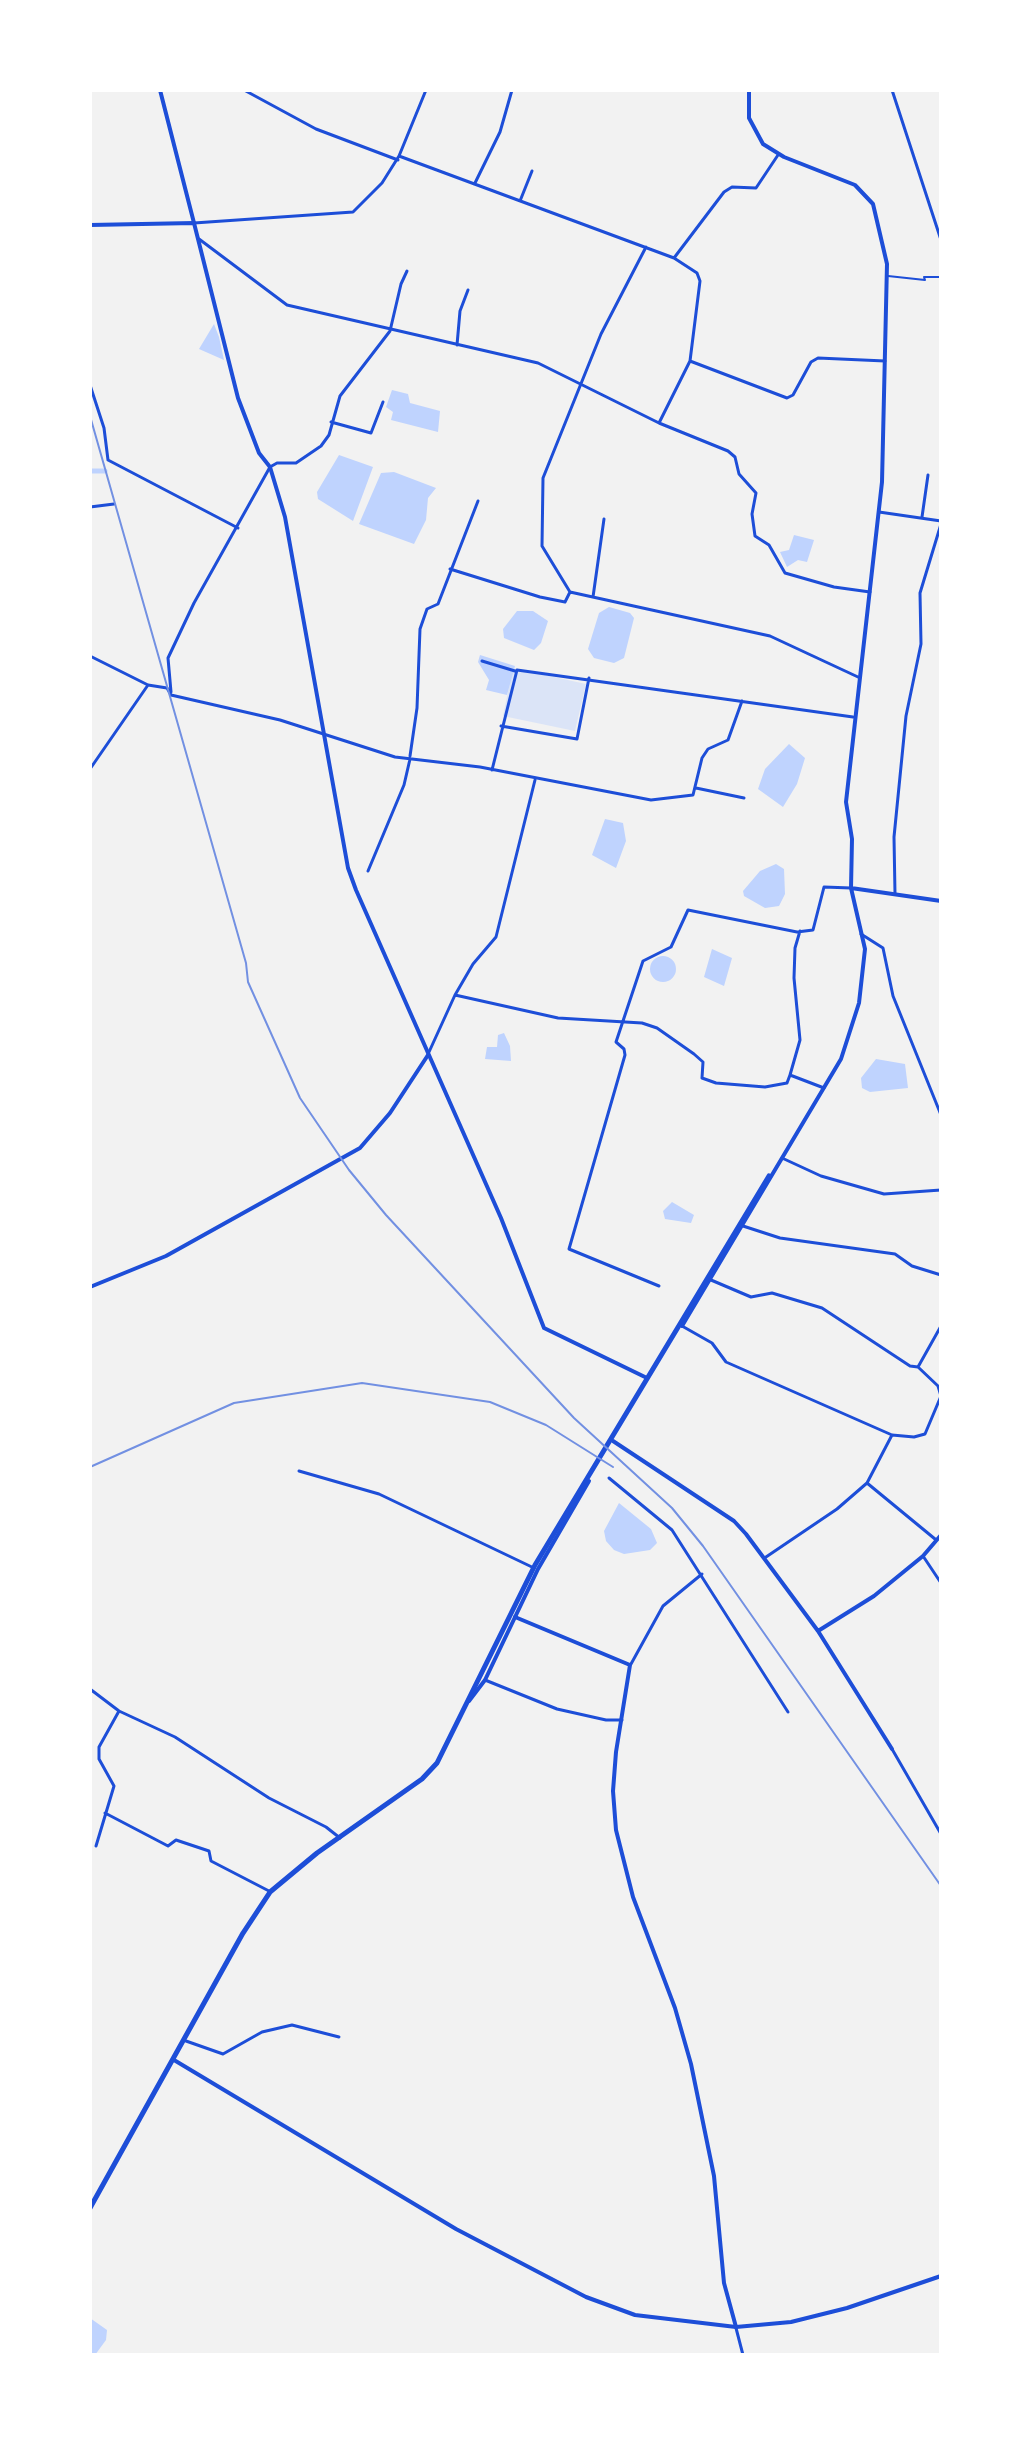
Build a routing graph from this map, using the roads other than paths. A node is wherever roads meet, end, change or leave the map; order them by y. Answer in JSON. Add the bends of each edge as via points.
{"nodes":[{"id":1,"x":160,"y":90,"type":"edge"},
{"id":2,"x":244,"y":90,"type":"edge"},
{"id":3,"x":426,"y":90,"type":"edge"},
{"id":4,"x":512,"y":90,"type":"edge"},
{"id":5,"x":892,"y":90,"type":"edge"},
{"id":6,"x":747,"y":91,"type":"edge"},
{"id":7,"x":779,"y":154,"type":"junction"},
{"id":8,"x":398,"y":158,"type":"junction"},
{"id":9,"x":532,"y":171,"type":"dead end"},
{"id":10,"x":475,"y":184,"type":"junction"},
{"id":11,"x":520,"y":201,"type":"junction"},
{"id":12,"x":194,"y":223,"type":"junction"},
{"id":13,"x":90,"y":225,"type":"edge"},
{"id":14,"x":199,"y":239,"type":"junction"},
{"id":15,"x":941,"y":240,"type":"edge"},
{"id":16,"x":646,"y":246,"type":"junction"},
{"id":17,"x":674,"y":258,"type":"junction"},
{"id":18,"x":407,"y":271,"type":"dead end"},
{"id":19,"x":887,"y":276,"type":"junction"},
{"id":20,"x":941,"y":277,"type":"edge"},
{"id":21,"x":468,"y":290,"type":"dead end"},
{"id":22,"x":390,"y":331,"type":"junction"},
{"id":23,"x":457,"y":345,"type":"junction"},
{"id":24,"x":690,"y":361,"type":"junction"},
{"id":25,"x":885,"y":361,"type":"junction"},
{"id":26,"x":581,"y":382,"type":"junction"},
{"id":27,"x":90,"y":385,"type":"edge"},
{"id":28,"x":383,"y":402,"type":"dead end"},
{"id":29,"x":331,"y":422,"type":"junction"},
{"id":30,"x":659,"y":423,"type":"junction"},
{"id":31,"x":270,"y":467,"type":"junction"},
{"id":32,"x":928,"y":475,"type":"dead end"},
{"id":33,"x":478,"y":501,"type":"dead end"},
{"id":34,"x":114,"y":504,"type":"dead end"},
{"id":35,"x":90,"y":507,"type":"edge"},
{"id":36,"x":879,"y":512,"type":"junction"},
{"id":37,"x":922,"y":517,"type":"junction"},
{"id":38,"x":604,"y":519,"type":"dead end"},
{"id":39,"x":941,"y":522,"type":"edge"},
{"id":40,"x":238,"y":528,"type":"junction"},
{"id":41,"x":450,"y":569,"type":"junction"},
{"id":42,"x":570,"y":592,"type":"junction"},
{"id":43,"x":870,"y":592,"type":"junction"},
{"id":44,"x":593,"y":597,"type":"junction"},
{"id":45,"x":90,"y":656,"type":"edge"},
{"id":46,"x":482,"y":661,"type":"dead end"},
{"id":47,"x":515,"y":671,"type":"junction"},
{"id":48,"x":858,"y":677,"type":"junction"},
{"id":49,"x":589,"y":678,"type":"junction"},
{"id":50,"x":148,"y":685,"type":"junction"},
{"id":51,"x":171,"y":695,"type":"junction"},
{"id":52,"x":742,"y":701,"type":"junction"},
{"id":53,"x":853,"y":717,"type":"junction"},
{"id":54,"x":501,"y":726,"type":"junction"},
{"id":55,"x":323,"y":734,"type":"junction"},
{"id":56,"x":410,"y":759,"type":"junction"},
{"id":57,"x":90,"y":769,"type":"edge"},
{"id":58,"x":492,"y":770,"type":"junction"},
{"id":59,"x":535,"y":780,"type":"junction"},
{"id":60,"x":696,"y":788,"type":"junction"},
{"id":61,"x":744,"y":798,"type":"dead end"},
{"id":62,"x":368,"y":871,"type":"dead end"},
{"id":63,"x":851,"y":888,"type":"junction"},
{"id":64,"x":895,"y":894,"type":"junction"},
{"id":65,"x":941,"y":901,"type":"edge"},
{"id":66,"x":800,"y":931,"type":"junction"},
{"id":67,"x":861,"y":934,"type":"junction"},
{"id":68,"x":455,"y":995,"type":"junction"},
{"id":69,"x":621,"y":1020,"type":"junction"},
{"id":70,"x":428,"y":1055,"type":"junction"},
{"id":71,"x":790,"y":1075,"type":"junction"},
{"id":72,"x":824,"y":1088,"type":"junction"},
{"id":73,"x":941,"y":1115,"type":"edge"},
{"id":74,"x":782,"y":1158,"type":"junction"},
{"id":75,"x":769,"y":1176,"type":"junction"},
{"id":76,"x":941,"y":1190,"type":"edge"},
{"id":77,"x":743,"y":1226,"type":"junction"},
{"id":78,"x":941,"y":1275,"type":"edge"},
{"id":79,"x":711,"y":1280,"type":"junction"},
{"id":80,"x":659,"y":1286,"type":"dead end"},
{"id":81,"x":90,"y":1287,"type":"edge"},
{"id":82,"x":682,"y":1326,"type":"junction"},
{"id":83,"x":941,"y":1326,"type":"edge"},
{"id":84,"x":918,"y":1367,"type":"junction"},
{"id":85,"x":649,"y":1379,"type":"junction"},
{"id":86,"x":941,"y":1396,"type":"edge"},
{"id":87,"x":892,"y":1435,"type":"junction"},
{"id":88,"x":613,"y":1441,"type":"junction"},
{"id":89,"x":299,"y":1471,"type":"dead end"},
{"id":90,"x":609,"y":1478,"type":"dead end"},
{"id":91,"x":867,"y":1483,"type":"junction"},
{"id":92,"x":941,"y":1535,"type":"edge"},
{"id":93,"x":937,"y":1540,"type":"junction"},
{"id":94,"x":923,"y":1556,"type":"junction"},
{"id":95,"x":765,"y":1558,"type":"junction"},
{"id":96,"x":538,"y":1569,"type":"junction"},
{"id":97,"x":702,"y":1574,"type":"junction"},
{"id":98,"x":941,"y":1583,"type":"edge"},
{"id":99,"x":515,"y":1617,"type":"junction"},
{"id":100,"x":818,"y":1631,"type":"junction"},
{"id":101,"x":630,"y":1665,"type":"junction"},
{"id":102,"x":485,"y":1680,"type":"junction"},
{"id":103,"x":90,"y":1689,"type":"edge"},
{"id":104,"x":468,"y":1703,"type":"junction"},
{"id":105,"x":119,"y":1711,"type":"junction"},
{"id":106,"x":788,"y":1712,"type":"dead end"},
{"id":107,"x":622,"y":1720,"type":"junction"},
{"id":108,"x":892,"y":1749,"type":"joint"},
{"id":109,"x":105,"y":1813,"type":"junction"},
{"id":110,"x":941,"y":1834,"type":"edge"},
{"id":111,"x":340,"y":1838,"type":"junction"},
{"id":112,"x":96,"y":1846,"type":"dead end"},
{"id":113,"x":270,"y":1892,"type":"junction"},
{"id":114,"x":339,"y":2037,"type":"dead end"},
{"id":115,"x":184,"y":2040,"type":"junction"},
{"id":116,"x":174,"y":2060,"type":"junction"},
{"id":117,"x":90,"y":2208,"type":"edge"},
{"id":118,"x":941,"y":2276,"type":"edge"},
{"id":119,"x":736,"y":2327,"type":"junction"},
{"id":120,"x":743,"y":2355,"type":"edge"}],
"edges":[{"from":1,"to":12,"type":"main road"},
{"from":2,"to":8,"type":"street","via":[[316,129]]},
{"from":3,"to":8,"type":"street"},
{"from":4,"to":10,"type":"street","via":[[500,132]]},
{"from":5,"to":15,"type":"street"},
{"from":6,"to":7,"type":"main road","via":[[749,118],[763,144]]},
{"from":7,"to":17,"type":"street","via":[[756,188],[724,192]]},
{"from":7,"to":19,"type":"main road","via":[[855,185],[873,204]]},
{"from":8,"to":10,"type":"street"},
{"from":8,"to":12,"type":"street","via":[[369,198],[341,216]]},
{"from":9,"to":11,"type":"street"},
{"from":10,"to":11,"type":"street"},
{"from":11,"to":16,"type":"street"},
{"from":12,"to":13,"type":"main road"},
{"from":12,"to":14,"type":"main road"},
{"from":14,"to":22,"type":"street","via":[[287,305]]},
{"from":14,"to":31,"type":"main road","via":[[238,398]]},
{"from":16,"to":17,"type":"street"},
{"from":16,"to":26,"type":"street"},
{"from":17,"to":24,"type":"street","via":[[697,273],[700,281]]},
{"from":18,"to":22,"type":"street"},
{"from":19,"to":20,"type":"street"},
{"from":19,"to":25,"type":"main road"},
{"from":21,"to":23,"type":"street"},
{"from":22,"to":23,"type":"street"},
{"from":22,"to":29,"type":"street","via":[[340,396]]},
{"from":23,"to":26,"type":"street","via":[[538,363]]},
{"from":24,"to":25,"type":"street","via":[[787,398],[818,358]]},
{"from":24,"to":30,"type":"street"},
{"from":25,"to":36,"type":"main road"},
{"from":26,"to":30,"type":"street"},
{"from":26,"to":42,"type":"street","via":[[543,478],[542,546]]},
{"from":27,"to":40,"type":"street","via":[[108,460]]},
{"from":28,"to":29,"type":"street","via":[[371,433]]},
{"from":29,"to":31,"type":"street","via":[[321,446],[305,458]]},
{"from":30,"to":43,"type":"street","via":[[735,457],[739,474],[756,493],[755,536],[769,545],[785,573]]},
{"from":31,"to":40,"type":"street"},
{"from":31,"to":55,"type":"main road","via":[[285,517]]},
{"from":32,"to":37,"type":"street"},
{"from":33,"to":41,"type":"street"},
{"from":34,"to":35,"type":"street"},
{"from":36,"to":37,"type":"street"},
{"from":36,"to":43,"type":"main road"},
{"from":37,"to":39,"type":"street"},
{"from":38,"to":44,"type":"street"},
{"from":39,"to":64,"type":"street","via":[[920,593],[921,644],[906,716],[894,837]]},
{"from":40,"to":51,"type":"street","via":[[168,658]]},
{"from":41,"to":42,"type":"street","via":[[565,602]]},
{"from":41,"to":56,"type":"street","via":[[438,604],[427,609],[420,629]]},
{"from":42,"to":44,"type":"street"},
{"from":43,"to":48,"type":"main road"},
{"from":44,"to":48,"type":"street","via":[[770,636]]},
{"from":45,"to":50,"type":"street"},
{"from":46,"to":47,"type":"street"},
{"from":47,"to":49,"type":"street"},
{"from":47,"to":54,"type":"street"},
{"from":48,"to":53,"type":"main road"},
{"from":49,"to":52,"type":"street"},
{"from":49,"to":54,"type":"street","via":[[577,739]]},
{"from":50,"to":51,"type":"street","via":[[167,688]]},
{"from":50,"to":57,"type":"street"},
{"from":51,"to":55,"type":"street"},
{"from":52,"to":53,"type":"street"},
{"from":52,"to":60,"type":"street","via":[[728,740],[702,758]]},
{"from":53,"to":63,"type":"main road","via":[[846,802]]},
{"from":54,"to":58,"type":"street"},
{"from":55,"to":56,"type":"street"},
{"from":55,"to":70,"type":"main road","via":[[348,868]]},
{"from":56,"to":58,"type":"street"},
{"from":56,"to":62,"type":"street"},
{"from":58,"to":59,"type":"street"},
{"from":59,"to":60,"type":"street","via":[[651,800],[693,795]]},
{"from":59,"to":68,"type":"street","via":[[496,937]]},
{"from":60,"to":61,"type":"street"},
{"from":63,"to":64,"type":"main road"},
{"from":63,"to":66,"type":"street","via":[[824,887],[813,930]]},
{"from":63,"to":67,"type":"main road"},
{"from":64,"to":65,"type":"main road"},
{"from":66,"to":69,"type":"street","via":[[688,910],[671,947],[643,961]]},
{"from":66,"to":71,"type":"street","via":[[794,978],[800,1040]]},
{"from":67,"to":72,"type":"main road","via":[[865,949],[859,1003],[841,1059]]},
{"from":67,"to":73,"type":"street","via":[[883,948],[893,996]]},
{"from":68,"to":69,"type":"street","via":[[558,1018]]},
{"from":68,"to":70,"type":"street"},
{"from":69,"to":71,"type":"street","via":[[657,1028],[703,1062],[702,1078],[716,1083],[765,1087],[787,1083]]},
{"from":69,"to":80,"type":"street","via":[[616,1042],[625,1055],[569,1249]]},
{"from":70,"to":81,"type":"main road","via":[[370,1140],[166,1256]]},
{"from":70,"to":85,"type":"main road","via":[[544,1328]]},
{"from":71,"to":72,"type":"street"},
{"from":72,"to":74,"type":"main road"},
{"from":74,"to":75,"type":"main road"},
{"from":74,"to":76,"type":"street","via":[[884,1194]]},
{"from":75,"to":77,"type":"main road"},
{"from":75,"to":104,"type":"highway","via":[[535,1565]]},
{"from":77,"to":78,"type":"street","via":[[780,1238],[895,1254]]},
{"from":77,"to":79,"type":"main road"},
{"from":79,"to":82,"type":"main road"},
{"from":79,"to":84,"type":"street","via":[[751,1297],[772,1293],[822,1308]]},
{"from":82,"to":85,"type":"main road"},
{"from":82,"to":87,"type":"street","via":[[712,1343],[726,1362]]},
{"from":83,"to":84,"type":"street"},
{"from":84,"to":86,"type":"street"},
{"from":85,"to":88,"type":"main road"},
{"from":86,"to":87,"type":"street","via":[[925,1434]]},
{"from":87,"to":91,"type":"street"},
{"from":88,"to":95,"type":"main road","via":[[734,1521]]},
{"from":88,"to":96,"type":"main road"},
{"from":89,"to":96,"type":"street","via":[[379,1494]]},
{"from":90,"to":97,"type":"street","via":[[672,1530]]},
{"from":91,"to":93,"type":"street"},
{"from":91,"to":95,"type":"street"},
{"from":92,"to":93,"type":"main road"},
{"from":93,"to":94,"type":"main road"},
{"from":94,"to":98,"type":"street"},
{"from":94,"to":100,"type":"main road","via":[[874,1596]]},
{"from":95,"to":100,"type":"main road"},
{"from":96,"to":99,"type":"main road"},
{"from":97,"to":101,"type":"street","via":[[663,1606]]},
{"from":97,"to":106,"type":"street"},
{"from":99,"to":101,"type":"main road"},
{"from":99,"to":102,"type":"main road"},
{"from":100,"to":108,"type":"main road"},
{"from":101,"to":107,"type":"main road"},
{"from":102,"to":104,"type":"main road"},
{"from":102,"to":107,"type":"street","via":[[557,1709]]},
{"from":103,"to":105,"type":"street"},
{"from":104,"to":111,"type":"highway","via":[[437,1763],[422,1779]]},
{"from":105,"to":109,"type":"street","via":[[99,1747],[99,1759],[114,1786]]},
{"from":105,"to":111,"type":"street","via":[[175,1737]]},
{"from":107,"to":119,"type":"main road","via":[[613,1791],[616,1830],[633,1897],[691,2064],[714,2176],[724,2283]]},
{"from":108,"to":110,"type":"street"},
{"from":109,"to":112,"type":"street"},
{"from":109,"to":113,"type":"street","via":[[168,1846],[176,1840],[209,1851],[211,1861]]},
{"from":111,"to":113,"type":"highway"},
{"from":113,"to":115,"type":"highway"},
{"from":114,"to":115,"type":"street","via":[[292,2025],[262,2032],[223,2054]]},
{"from":115,"to":116,"type":"highway"},
{"from":116,"to":117,"type":"highway"},
{"from":116,"to":119,"type":"main road","via":[[456,2229],[586,2297],[635,2315]]},
{"from":118,"to":119,"type":"main road","via":[[791,2322]]},
{"from":119,"to":120,"type":"street"}]}
